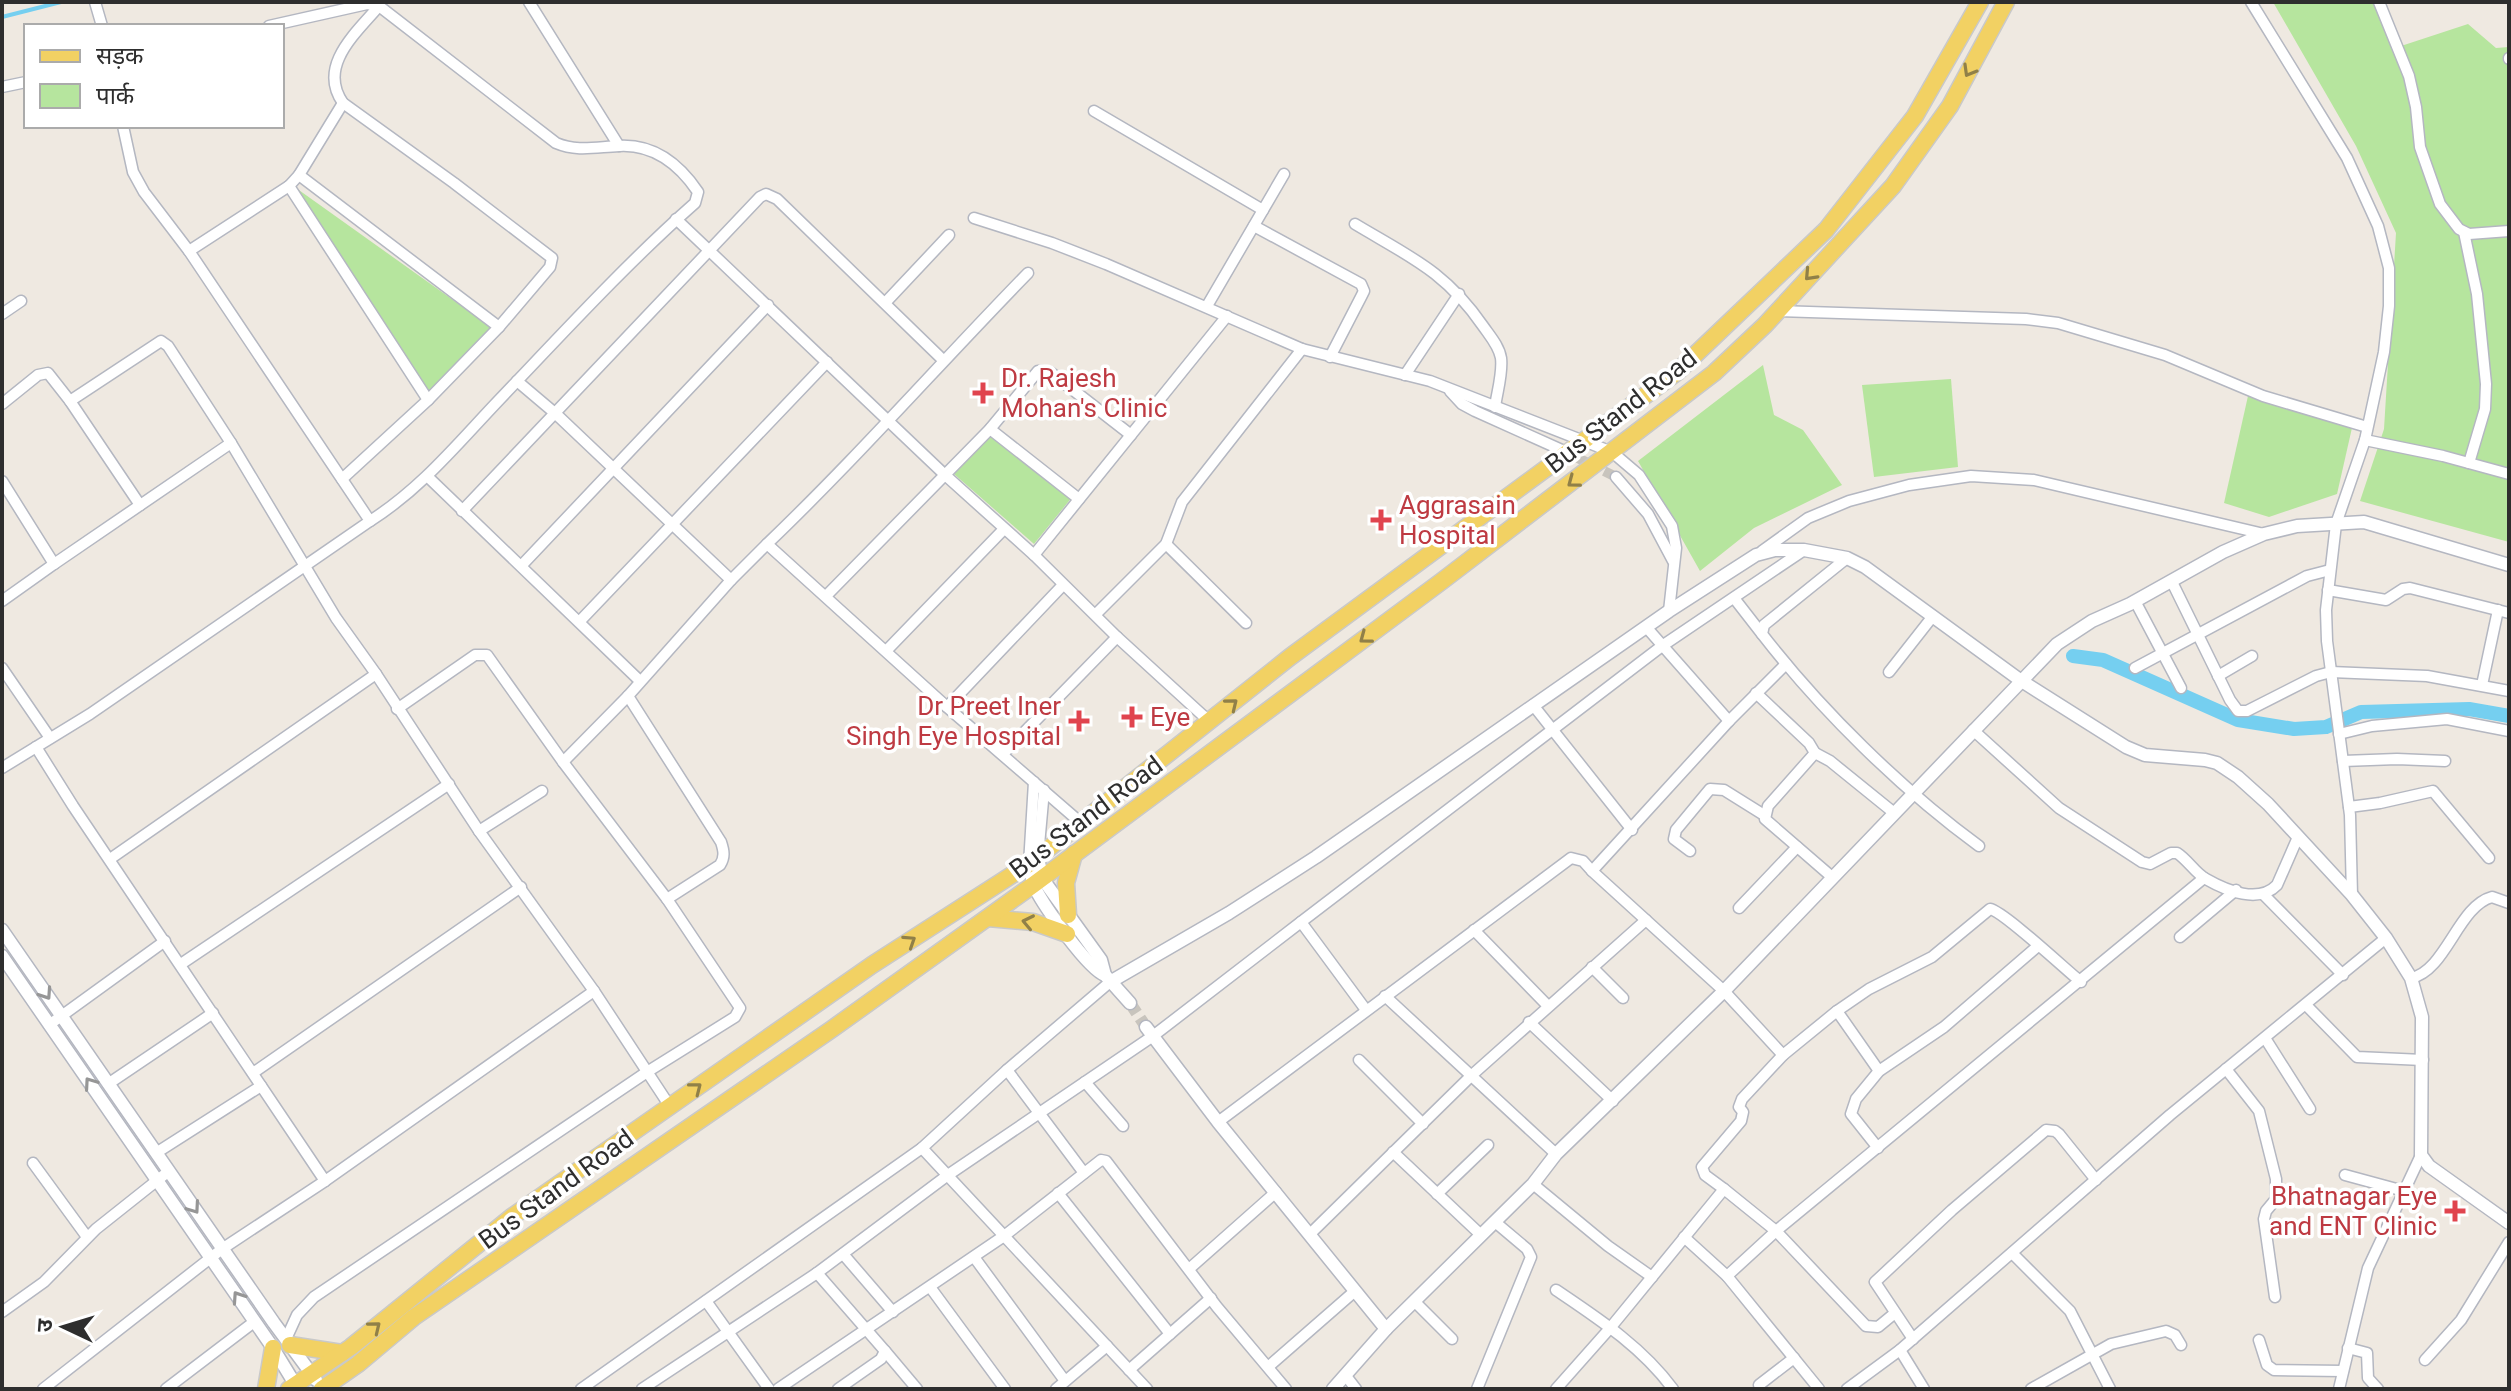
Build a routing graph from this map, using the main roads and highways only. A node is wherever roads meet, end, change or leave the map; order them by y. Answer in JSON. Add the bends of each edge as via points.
{"nodes":[{"id":1,"x":1980,"y":2,"type":"edge"},
{"id":2,"x":2006,"y":2,"type":"edge"},
{"id":3,"x":1074,"y":854,"type":"junction"},
{"id":4,"x":1068,"y":915,"type":"road end"},
{"id":5,"x":988,"y":918,"type":"junction"},
{"id":6,"x":1067,"y":934,"type":"road end"},
{"id":7,"x":342,"y":1353,"type":"junction"},
{"id":8,"x":358,"y":1364,"type":"junction"},
{"id":9,"x":294,"y":1388,"type":"edge"},
{"id":10,"x":266,"y":1389,"type":"edge"},
{"id":11,"x":322,"y":1389,"type":"edge"},
{"id":12,"x":348,"y":1389,"type":"edge"}],
"edges":[{"from":7,"to":1,"type":"main road","name":"Bus Stand Road","one_way":true,"via":[[513,1216],[859,974],[1034,860],[1290,657],[1677,372],[1826,230],[1915,116]]},
{"from":2,"to":3,"type":"main road","name":"Bus Stand Road","one_way":true,"via":[[1950,106],[1893,186],[1714,373]]},
{"from":3,"to":4,"type":"main road","via":[[1066,883]]},
{"from":3,"to":5,"type":"main road","name":"Bus Stand Road"},
{"from":6,"to":5,"type":"main road","one_way":true,"via":[[1033,922]]},
{"from":5,"to":8,"type":"main road","name":"Bus Stand Road","via":[[414,1317]]},
{"from":7,"to":9,"type":"main road","name":"Bus Stand Road"},
{"from":7,"to":10,"type":"main road","via":[[283,1344]]},
{"from":8,"to":11,"type":"main road","name":"Bus Stand Road"},
{"from":8,"to":12,"type":"main road"}]}
